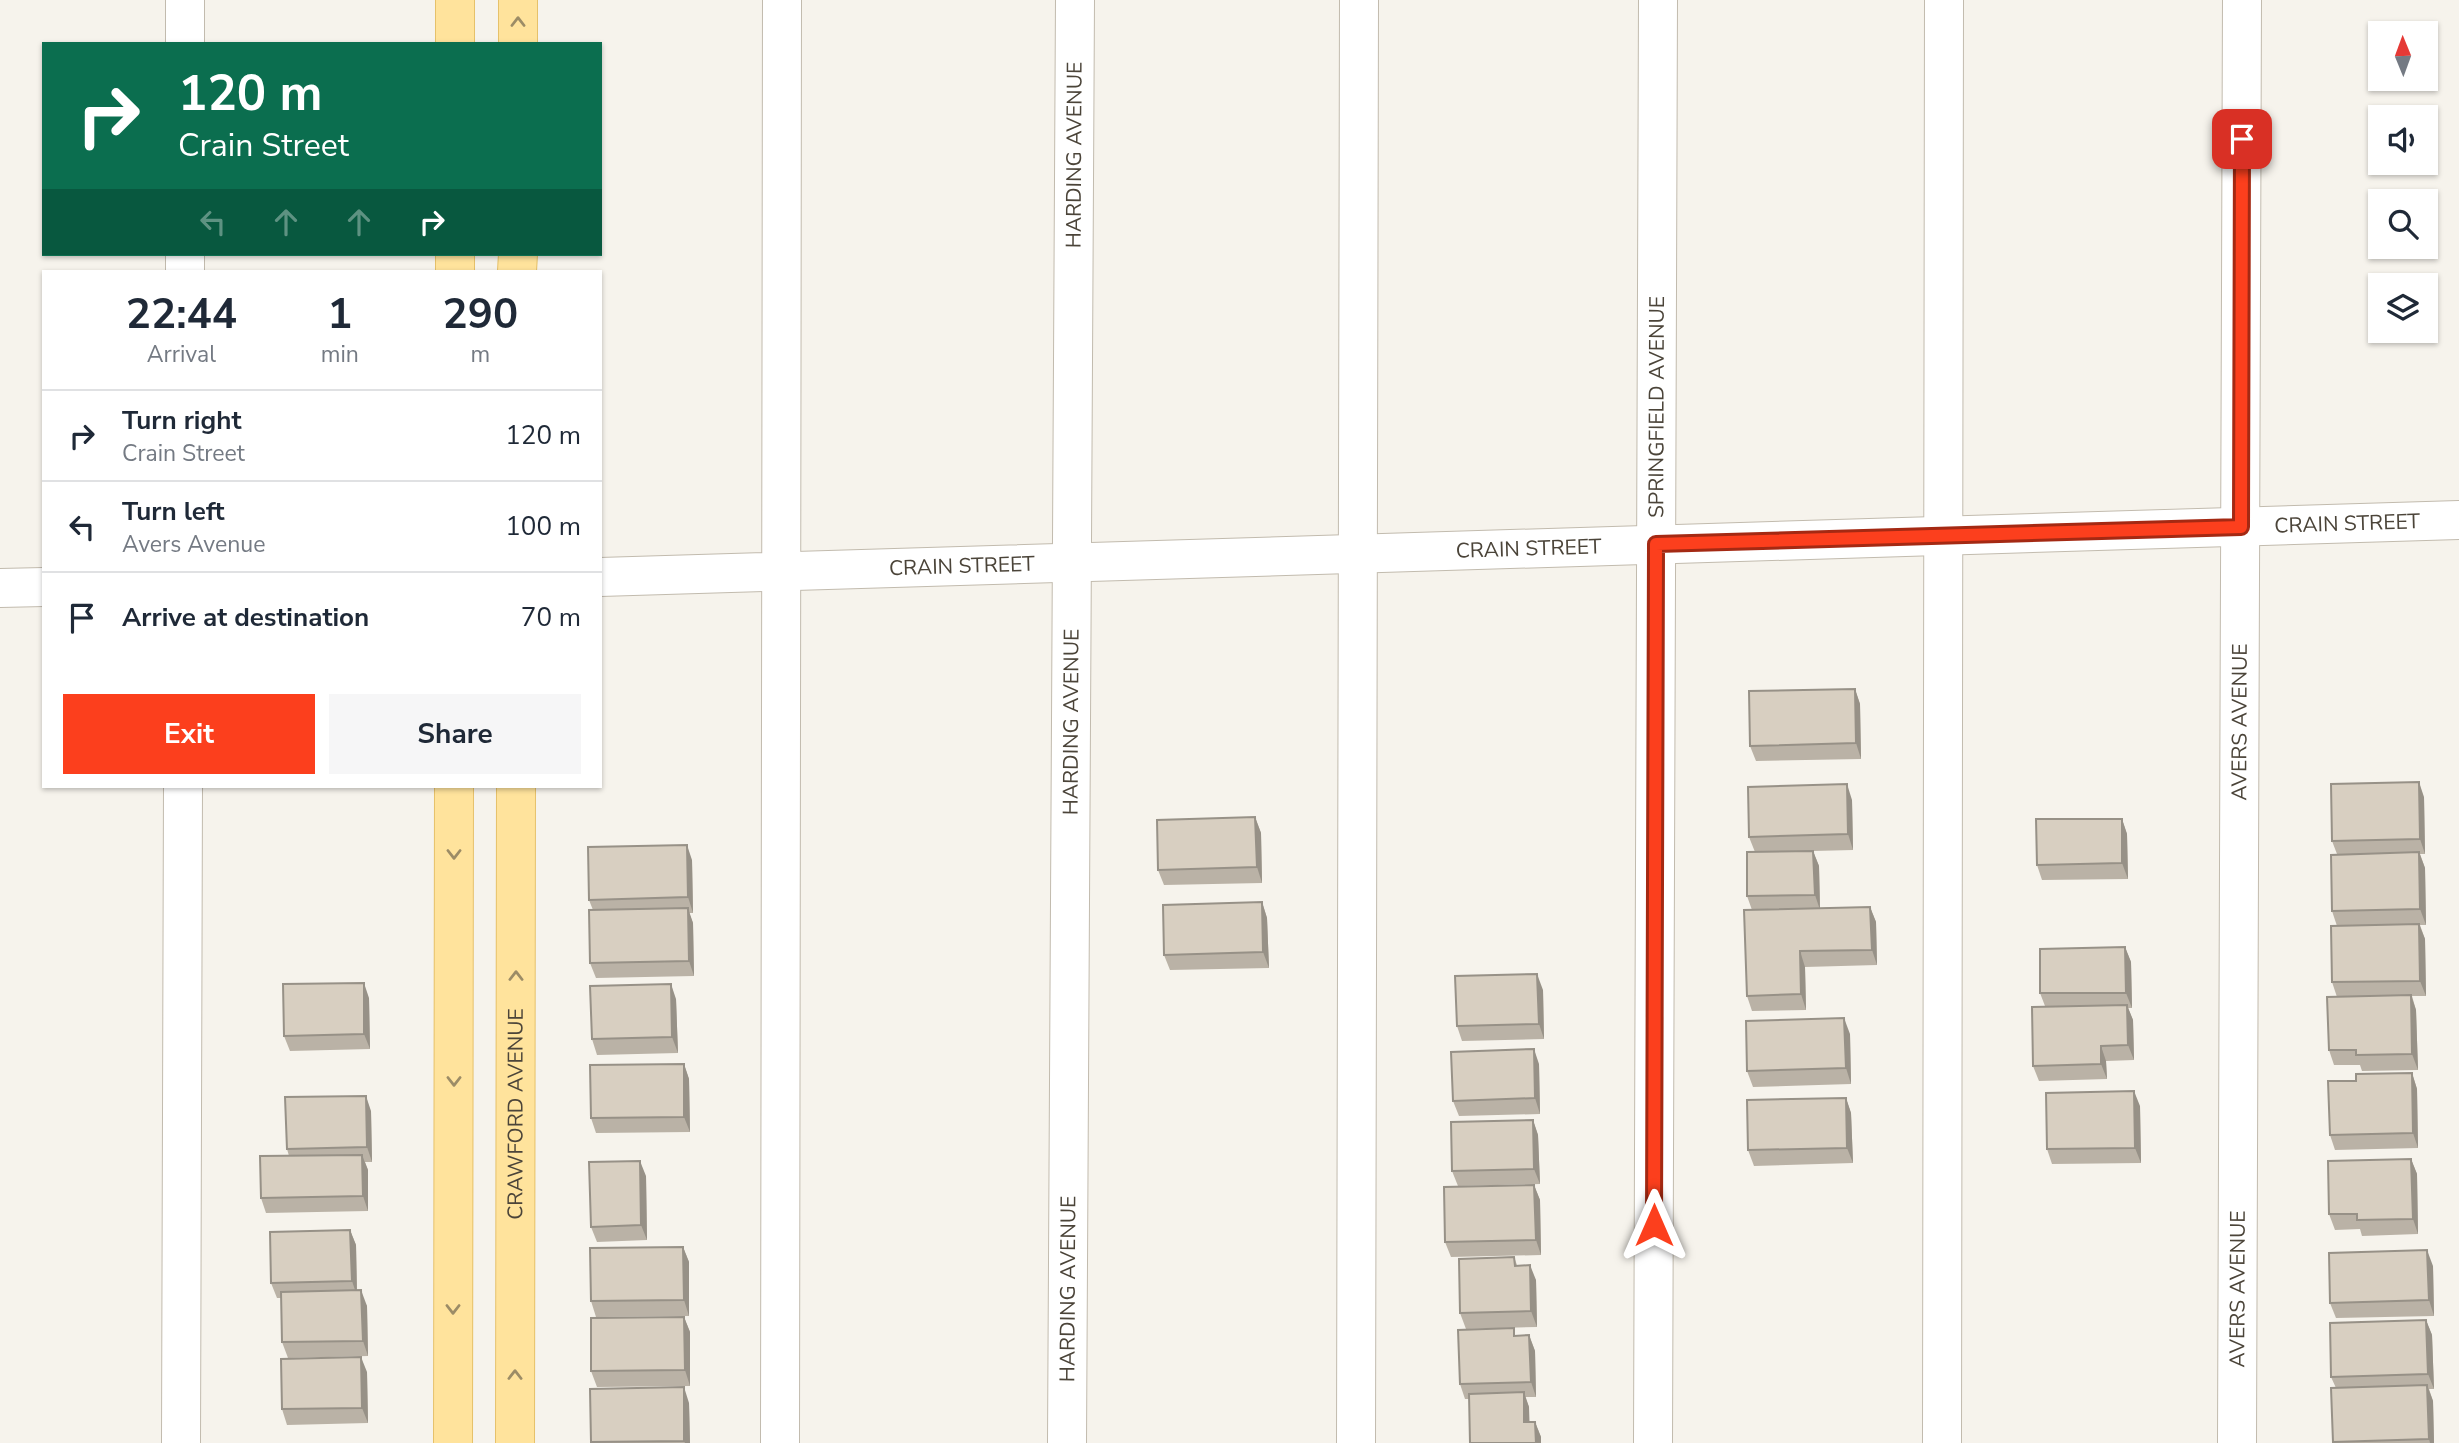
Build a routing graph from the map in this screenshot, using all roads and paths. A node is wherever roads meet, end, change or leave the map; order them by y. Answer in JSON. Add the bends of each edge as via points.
{"nodes":[{"id":1,"x":185,"y":0,"type":"edge"},
{"id":2,"x":455,"y":0,"type":"edge"},
{"id":3,"x":518,"y":0,"type":"edge"},
{"id":4,"x":782,"y":0,"type":"edge"},
{"id":5,"x":1075,"y":0,"type":"edge"},
{"id":6,"x":1359,"y":0,"type":"edge"},
{"id":7,"x":1658,"y":0,"type":"edge"},
{"id":8,"x":1944,"y":0,"type":"edge"},
{"id":9,"x":2242,"y":0,"type":"edge"},
{"id":10,"x":185,"y":42,"type":"edge"},
{"id":11,"x":455,"y":42,"type":"edge"},
{"id":12,"x":518,"y":42,"type":"edge"},
{"id":13,"x":2459,"y":520,"type":"edge"},
{"id":14,"x":2241,"y":527,"type":"junction"},
{"id":15,"x":1943,"y":536,"type":"junction"},
{"id":16,"x":1656,"y":544,"type":"junction"},
{"id":17,"x":1358,"y":554,"type":"junction"},
{"id":18,"x":1072,"y":562,"type":"junction"},
{"id":19,"x":782,"y":571,"type":"junction"},
{"id":20,"x":602,"y":577,"type":"edge"},
{"id":21,"x":42,"y":587,"type":"edge"},
{"id":22,"x":0,"y":588,"type":"edge"},
{"id":23,"x":183,"y":788,"type":"edge"},
{"id":24,"x":454,"y":788,"type":"edge"},
{"id":25,"x":516,"y":788,"type":"edge"},
{"id":26,"x":181,"y":1443,"type":"edge"},
{"id":27,"x":453,"y":1443,"type":"edge"},
{"id":28,"x":515,"y":1443,"type":"edge"},
{"id":29,"x":780,"y":1443,"type":"edge"},
{"id":30,"x":1067,"y":1443,"type":"edge"},
{"id":31,"x":1356,"y":1443,"type":"edge"},
{"id":32,"x":1653,"y":1443,"type":"edge"},
{"id":33,"x":1942,"y":1443,"type":"edge"},
{"id":34,"x":2237,"y":1443,"type":"edge"}],
"edges":[{"from":1,"to":10,"type":"street"},
{"from":2,"to":11,"type":"main road"},
{"from":12,"to":3,"type":"main road","one_way":true},
{"from":4,"to":19,"type":"street"},
{"from":5,"to":18,"type":"street","name":"HARDING AVENUE"},
{"from":6,"to":17,"type":"street"},
{"from":7,"to":16,"type":"street","name":"SPRINGFIELD AVENUE"},
{"from":8,"to":15,"type":"street"},
{"from":9,"to":14,"type":"street","name":"AVERS AVENUE"},
{"from":13,"to":14,"type":"street","name":"CRAIN STREET"},
{"from":14,"to":15,"type":"street","name":"CRAIN STREET"},
{"from":14,"to":34,"type":"street","name":"AVERS AVENUE"},
{"from":15,"to":16,"type":"street","name":"CRAIN STREET"},
{"from":15,"to":33,"type":"street"},
{"from":16,"to":17,"type":"street","name":"CRAIN STREET"},
{"from":16,"to":32,"type":"street","name":"SPRINGFIELD AVENUE"},
{"from":17,"to":18,"type":"street","name":"CRAIN STREET"},
{"from":17,"to":31,"type":"street"},
{"from":18,"to":19,"type":"street","name":"CRAIN STREET"},
{"from":18,"to":30,"type":"street","name":"HARDING AVENUE"},
{"from":19,"to":20,"type":"street","name":"CRAIN STREET"},
{"from":19,"to":29,"type":"street"},
{"from":21,"to":22,"type":"street"},
{"from":23,"to":26,"type":"street"},
{"from":24,"to":27,"type":"main road","one_way":true},
{"from":28,"to":25,"type":"main road","name":"CRAWFORD AVENUE","one_way":true}]}
